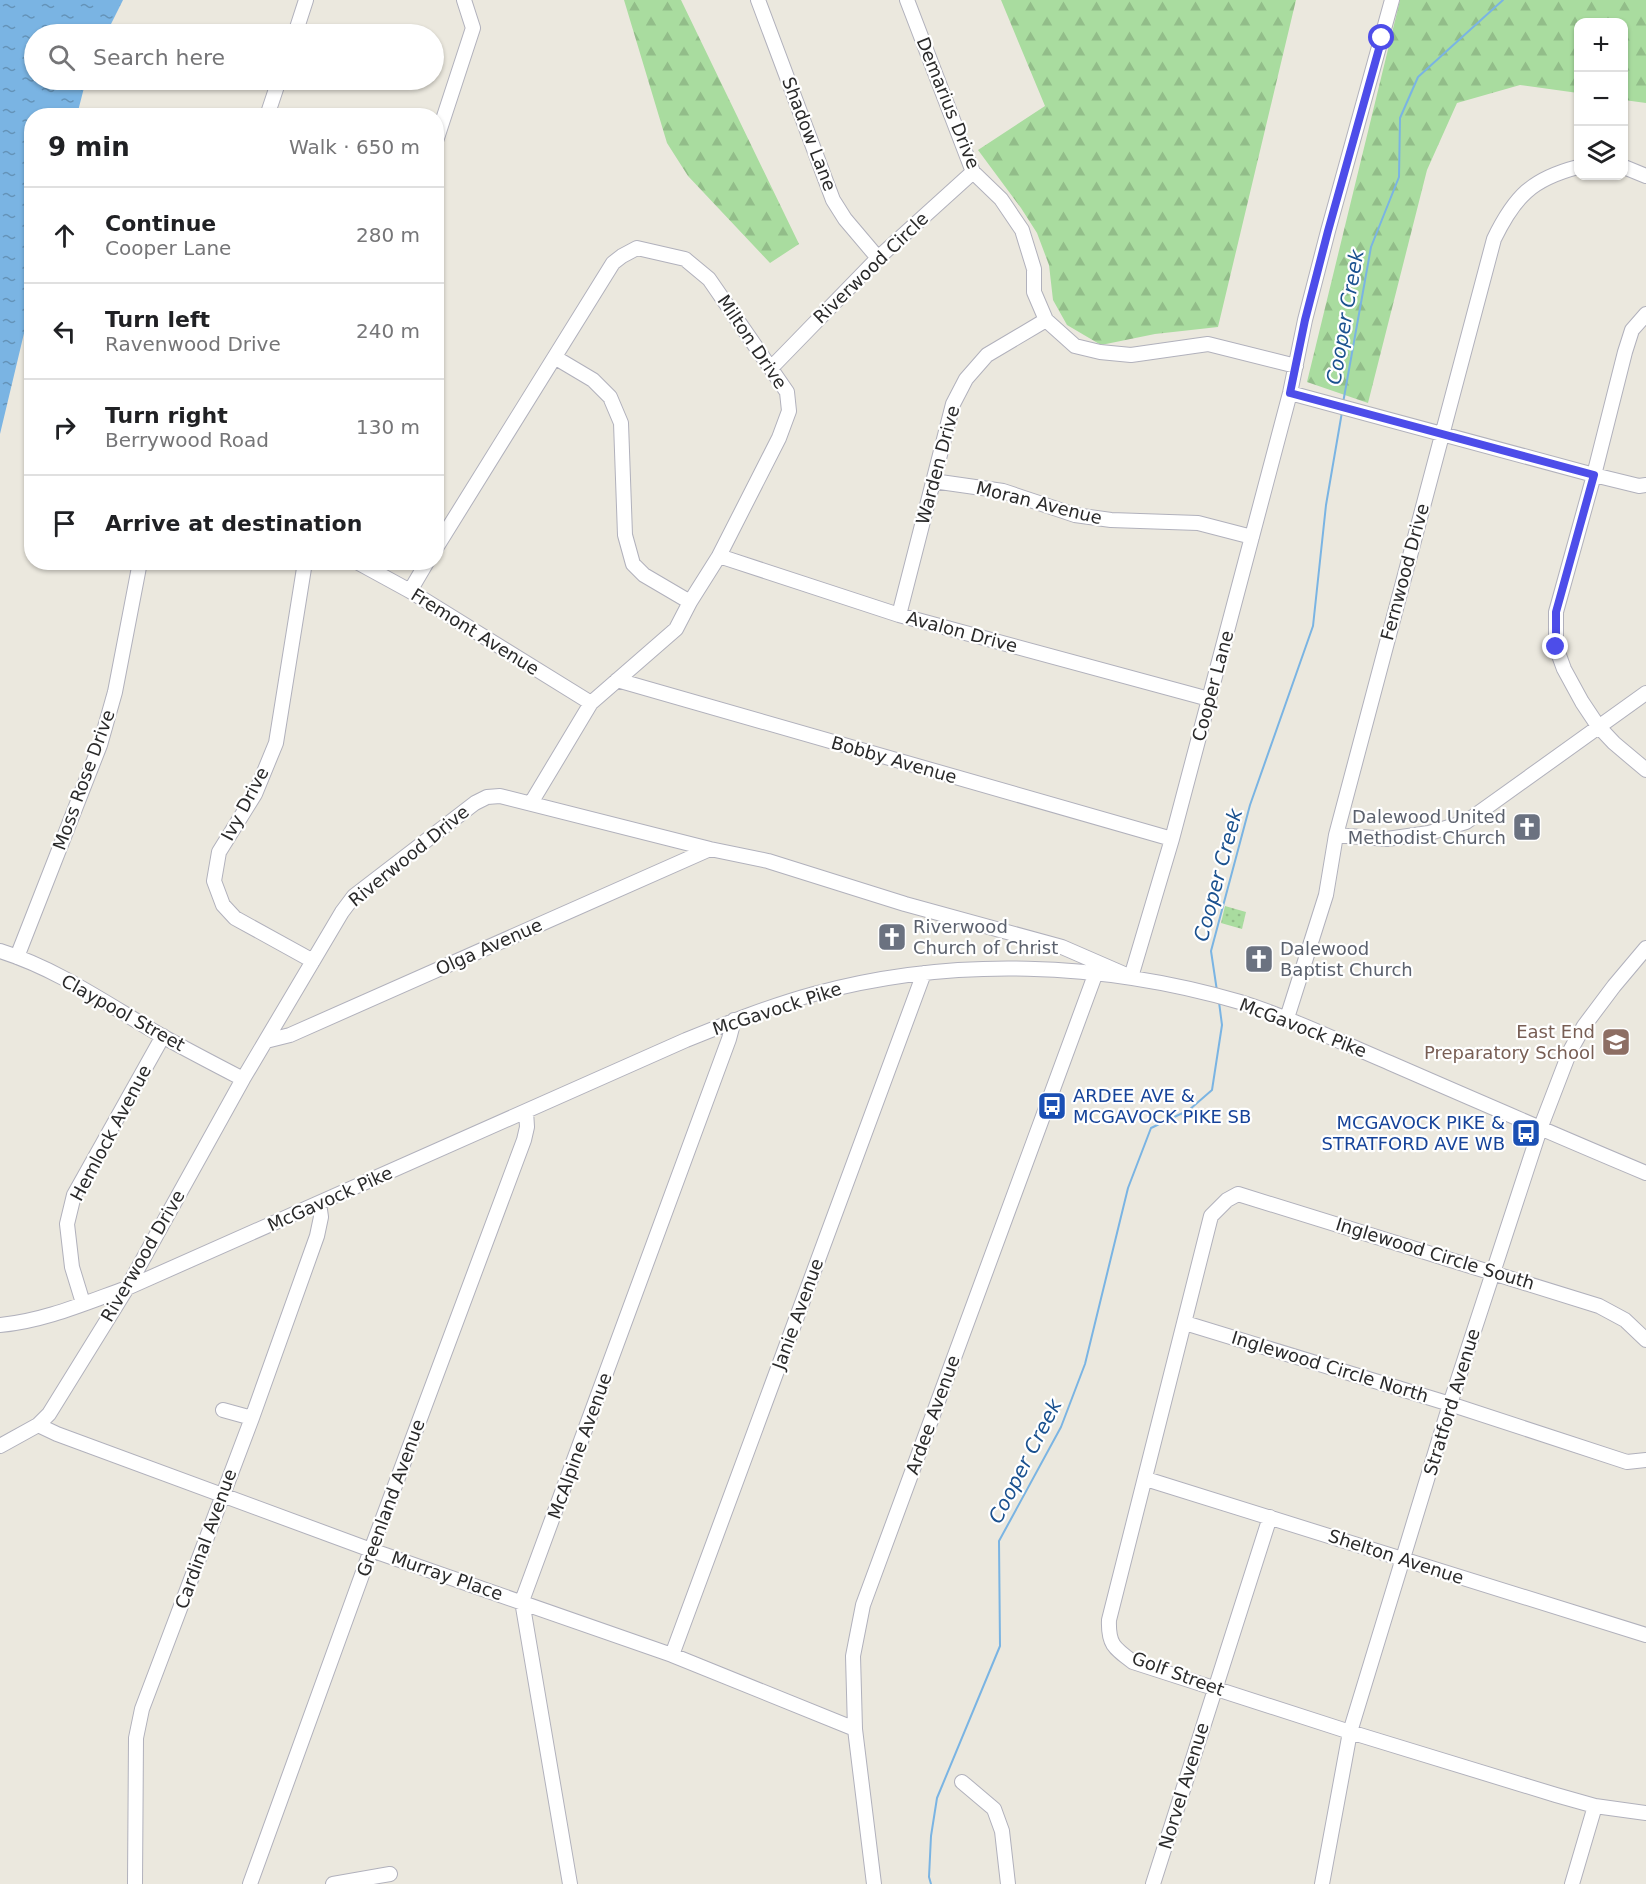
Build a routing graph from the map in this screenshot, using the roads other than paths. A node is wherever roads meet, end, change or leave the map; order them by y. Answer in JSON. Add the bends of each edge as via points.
{"nodes":[{"id":1,"x":306,"y":0,"type":"edge"},
{"id":2,"x":464,"y":0,"type":"edge"},
{"id":3,"x":758,"y":0,"type":"edge"},
{"id":4,"x":907,"y":0,"type":"edge"},
{"id":5,"x":1392,"y":0,"type":"edge"},
{"id":6,"x":298,"y":24,"type":"edge"},
{"id":7,"x":276,"y":90,"type":"edge"},
{"id":8,"x":270,"y":108,"type":"edge"},
{"id":9,"x":444,"y":117,"type":"edge"},
{"id":10,"x":1574,"y":168,"type":"edge"},
{"id":11,"x":1628,"y":169,"type":"edge"},
{"id":12,"x":973,"y":172,"type":"junction"},
{"id":13,"x":1646,"y":176,"type":"edge"},
{"id":14,"x":878,"y":258,"type":"junction"},
{"id":15,"x":1646,"y":314,"type":"edge"},
{"id":16,"x":1046,"y":320,"type":"junction"},
{"id":17,"x":556,"y":358,"type":"junction"},
{"id":18,"x":1296,"y":366,"type":"junction"},
{"id":19,"x":772,"y":367,"type":"junction"},
{"id":20,"x":1290,"y":393,"type":"junction"},
{"id":21,"x":1441,"y":435,"type":"junction"},
{"id":22,"x":1594,"y":475,"type":"junction"},
{"id":23,"x":933,"y":481,"type":"junction"},
{"id":24,"x":1646,"y":485,"type":"edge"},
{"id":25,"x":444,"y":535,"type":"edge"},
{"id":26,"x":1252,"y":537,"type":"junction"},
{"id":27,"x":718,"y":556,"type":"junction"},
{"id":28,"x":138,"y":570,"type":"edge"},
{"id":29,"x":304,"y":570,"type":"edge"},
{"id":30,"x":372,"y":570,"type":"edge"},
{"id":31,"x":422,"y":570,"type":"edge"},
{"id":32,"x":410,"y":591,"type":"junction"},
{"id":33,"x":690,"y":602,"type":"junction"},
{"id":34,"x":899,"y":615,"type":"junction"},
{"id":35,"x":617,"y":680,"type":"junction"},
{"id":36,"x":1646,"y":693,"type":"edge"},
{"id":37,"x":1209,"y":699,"type":"junction"},
{"id":38,"x":591,"y":703,"type":"junction"},
{"id":39,"x":1598,"y":726,"type":"junction"},
{"id":40,"x":1646,"y":770,"type":"edge"},
{"id":41,"x":531,"y":803,"type":"junction"},
{"id":42,"x":1336,"y":836,"type":"junction"},
{"id":43,"x":1172,"y":839,"type":"junction"},
{"id":44,"x":710,"y":849,"type":"junction"},
{"id":45,"x":1062,"y":947,"type":"junction"},
{"id":46,"x":1646,"y":948,"type":"edge"},
{"id":47,"x":0,"y":951,"type":"edge"},
{"id":48,"x":17,"y":957,"type":"junction"},
{"id":49,"x":1093,"y":960,"type":"junction"},
{"id":50,"x":313,"y":961,"type":"junction"},
{"id":51,"x":1065,"y":969,"type":"junction"},
{"id":52,"x":924,"y":973,"type":"junction"},
{"id":53,"x":1095,"y":975,"type":"junction"},
{"id":54,"x":1131,"y":977,"type":"junction"},
{"id":55,"x":1287,"y":1018,"type":"junction"},
{"id":56,"x":734,"y":1020,"type":"junction"},
{"id":57,"x":164,"y":1036,"type":"junction"},
{"id":58,"x":266,"y":1041,"type":"junction"},
{"id":59,"x":243,"y":1079,"type":"junction"},
{"id":60,"x":526,"y":1111,"type":"junction"},
{"id":61,"x":1540,"y":1129,"type":"junction"},
{"id":62,"x":1646,"y":1173,"type":"edge"},
{"id":63,"x":319,"y":1203,"type":"junction"},
{"id":64,"x":1217,"y":1208,"type":"joint"},
{"id":65,"x":1492,"y":1272,"type":"junction"},
{"id":66,"x":127,"y":1288,"type":"junction"},
{"id":67,"x":83,"y":1304,"type":"junction"},
{"id":68,"x":1185,"y":1323,"type":"junction"},
{"id":69,"x":0,"y":1325,"type":"edge"},
{"id":70,"x":1646,"y":1340,"type":"edge"},
{"id":71,"x":1450,"y":1404,"type":"junction"},
{"id":72,"x":223,"y":1410,"type":"dead end"},
{"id":73,"x":252,"y":1418,"type":"junction"},
{"id":74,"x":38,"y":1425,"type":"junction"},
{"id":75,"x":0,"y":1446,"type":"edge"},
{"id":76,"x":1646,"y":1460,"type":"edge"},
{"id":77,"x":1146,"y":1479,"type":"junction"},
{"id":78,"x":222,"y":1494,"type":"junction"},
{"id":79,"x":1270,"y":1517,"type":"junction"},
{"id":80,"x":371,"y":1550,"type":"junction"},
{"id":81,"x":1404,"y":1558,"type":"junction"},
{"id":82,"x":522,"y":1601,"type":"junction"},
{"id":83,"x":1646,"y":1635,"type":"edge"},
{"id":84,"x":672,"y":1655,"type":"junction"},
{"id":85,"x":1215,"y":1688,"type":"junction"},
{"id":86,"x":855,"y":1729,"type":"junction"},
{"id":87,"x":1350,"y":1732,"type":"junction"},
{"id":88,"x":962,"y":1782,"type":"dead end"},
{"id":89,"x":1595,"y":1806,"type":"junction"},
{"id":90,"x":1646,"y":1813,"type":"edge"},
{"id":91,"x":390,"y":1874,"type":"dead end"},
{"id":92,"x":135,"y":1884,"type":"edge"},
{"id":93,"x":250,"y":1884,"type":"edge"},
{"id":94,"x":333,"y":1884,"type":"edge"},
{"id":95,"x":570,"y":1884,"type":"edge"},
{"id":96,"x":874,"y":1884,"type":"edge"},
{"id":97,"x":1008,"y":1884,"type":"edge"},
{"id":98,"x":1153,"y":1884,"type":"edge"},
{"id":99,"x":1322,"y":1884,"type":"edge"},
{"id":100,"x":1572,"y":1884,"type":"edge"}],
"edges":[{"from":1,"to":6,"type":"street"},
{"from":2,"to":9,"type":"street","via":[[473,28]]},
{"from":3,"to":14,"type":"street","name":"Shadow Lane","via":[[833,200]]},
{"from":4,"to":12,"type":"street","name":"Demarius Drive"},
{"from":5,"to":18,"type":"street","via":[[1328,231]]},
{"from":7,"to":8,"type":"street"},
{"from":10,"to":21,"type":"street","name":"Fernwood Drive","via":[[1524,191],[1503,220],[1494,239]]},
{"from":11,"to":13,"type":"street"},
{"from":12,"to":14,"type":"street","name":"Riverwood Circle"},
{"from":12,"to":16,"type":"street","name":"Demarius Drive","via":[[1001,199],[1022,230],[1034,269],[1035,292]]},
{"from":14,"to":19,"type":"street","name":"Riverwood Circle"},
{"from":15,"to":22,"type":"street","via":[[1632,330]]},
{"from":16,"to":18,"type":"street","name":"Demarius Drive","via":[[1075,346],[1100,352],[1131,355],[1208,344]]},
{"from":16,"to":23,"type":"street","name":"Warden Drive","via":[[987,356],[966,379],[953,404]]},
{"from":17,"to":19,"type":"street","name":"Milton Drive","via":[[613,263],[637,248],[685,259],[709,279]]},
{"from":17,"to":25,"type":"street","name":"Milton Drive"},
{"from":17,"to":33,"type":"street","via":[[593,380],[610,397],[621,423],[625,535],[633,564],[644,575]]},
{"from":18,"to":20,"type":"street","name":"Cooper Lane"},
{"from":19,"to":27,"type":"street","name":"Milton Drive","via":[[787,392],[789,411]]},
{"from":20,"to":21,"type":"street"},
{"from":20,"to":26,"type":"street","name":"Cooper Lane"},
{"from":21,"to":22,"type":"street"},
{"from":21,"to":42,"type":"street","name":"Fernwood Drive"},
{"from":22,"to":24,"type":"street"},
{"from":22,"to":39,"type":"street","via":[[1556,612],[1556,647],[1568,677]]},
{"from":23,"to":26,"type":"street","name":"Moran Avenue","via":[[1003,491],[1075,515],[1198,524]]},
{"from":23,"to":34,"type":"street","name":"Warden Drive"},
{"from":26,"to":37,"type":"street","name":"Cooper Lane"},
{"from":27,"to":33,"type":"street","name":"Milton Drive"},
{"from":27,"to":34,"type":"street","name":"Avalon Drive"},
{"from":28,"to":48,"type":"street","name":"Moss Rose Drive","via":[[115,692],[100,745]]},
{"from":29,"to":50,"type":"street","name":"Ivy Drive","via":[[276,742],[255,794],[219,852],[214,881],[223,905],[235,918]]},
{"from":30,"to":32,"type":"street","name":"Fremont Avenue"},
{"from":31,"to":32,"type":"street"},
{"from":32,"to":38,"type":"street","name":"Fremont Avenue"},
{"from":33,"to":35,"type":"street","name":"Milton Drive","via":[[676,629]]},
{"from":34,"to":37,"type":"street","name":"Avalon Drive"},
{"from":35,"to":38,"type":"street","name":"Milton Drive"},
{"from":35,"to":43,"type":"street","name":"Bobby Avenue"},
{"from":36,"to":39,"type":"street"},
{"from":37,"to":43,"type":"street","name":"Cooper Lane"},
{"from":38,"to":41,"type":"street","name":"Milton Drive"},
{"from":39,"to":40,"type":"street"},
{"from":39,"to":42,"type":"street","via":[[1466,822],[1387,839]]},
{"from":41,"to":44,"type":"street","name":"Riverwood Drive"},
{"from":41,"to":50,"type":"street","name":"Riverwood Drive","via":[[500,796],[475,803],[354,896]]},
{"from":42,"to":55,"type":"street","name":"Fernwood Drive","via":[[1326,895]]},
{"from":43,"to":54,"type":"street","name":"Cooper Lane"},
{"from":44,"to":45,"type":"street","name":"Riverwood Drive","via":[[768,861]]},
{"from":44,"to":58,"type":"street","name":"Olga Avenue","via":[[290,1035]]},
{"from":45,"to":49,"type":"street","name":"Riverwood Drive"},
{"from":45,"to":51,"type":"street"},
{"from":46,"to":61,"type":"street","name":"Stratford Avenue","via":[[1584,1026],[1570,1051]]},
{"from":47,"to":48,"type":"street","name":"Claypool Street"},
{"from":48,"to":57,"type":"street","name":"Claypool Street","via":[[90,992]]},
{"from":49,"to":53,"type":"street","name":"Ardee Avenue"},
{"from":49,"to":54,"type":"street","name":"Riverwood Drive"},
{"from":50,"to":58,"type":"street","name":"Riverwood Drive"},
{"from":51,"to":52,"type":"street","name":"McGavock Pike"},
{"from":51,"to":53,"type":"street","name":"McGavock Pike"},
{"from":52,"to":56,"type":"street","name":"McGavock Pike","via":[[816,993]]},
{"from":52,"to":84,"type":"street","name":"Janie Avenue"},
{"from":53,"to":54,"type":"street","name":"McGavock Pike"},
{"from":53,"to":86,"type":"street","name":"Ardee Avenue","via":[[863,1605],[853,1656]]},
{"from":54,"to":55,"type":"street","name":"McGavock Pike"},
{"from":55,"to":61,"type":"street","name":"McGavock Pike"},
{"from":56,"to":60,"type":"street","name":"McGavock Pike"},
{"from":56,"to":82,"type":"street","name":"McAlpine Avenue","via":[[637,1295]]},
{"from":57,"to":59,"type":"street","name":"Claypool Street"},
{"from":57,"to":67,"type":"street","name":"Hemlock Avenue","via":[[74,1195],[67,1224],[72,1267]]},
{"from":58,"to":59,"type":"street","name":"Riverwood Drive"},
{"from":59,"to":66,"type":"street","name":"Riverwood Drive"},
{"from":60,"to":63,"type":"street","name":"McGavock Pike"},
{"from":60,"to":80,"type":"street","name":"Greenland Avenue","via":[[524,1140]]},
{"from":61,"to":62,"type":"street","name":"McGavock Pike"},
{"from":61,"to":65,"type":"street","name":"Stratford Avenue"},
{"from":63,"to":66,"type":"street","name":"McGavock Pike"},
{"from":63,"to":73,"type":"street","name":"Cardinal Avenue","via":[[317,1236]]},
{"from":64,"to":65,"type":"street","name":"Inglewood Circle South","via":[[1239,1194]]},
{"from":64,"to":68,"type":"street","name":"Golf Street","via":[[1211,1216]]},
{"from":65,"to":70,"type":"street","name":"Inglewood Circle South","via":[[1599,1306],[1625,1320]]},
{"from":65,"to":71,"type":"street","name":"Stratford Avenue"},
{"from":66,"to":67,"type":"street","name":"McGavock Pike"},
{"from":66,"to":74,"type":"street","name":"Riverwood Drive","via":[[49,1414]]},
{"from":67,"to":69,"type":"street","name":"McGavock Pike","via":[[53,1315]]},
{"from":68,"to":71,"type":"street","name":"Inglewood Circle North"},
{"from":68,"to":77,"type":"street","name":"Golf Street"},
{"from":71,"to":76,"type":"street","name":"Inglewood Circle North","via":[[1627,1462]]},
{"from":71,"to":81,"type":"street","name":"Stratford Avenue"},
{"from":72,"to":73,"type":"street"},
{"from":73,"to":78,"type":"street","name":"Cardinal Avenue"},
{"from":74,"to":75,"type":"street","name":"Riverwood Drive"},
{"from":74,"to":78,"type":"street","name":"Murray Place"},
{"from":77,"to":79,"type":"street","name":"Shelton Avenue"},
{"from":77,"to":85,"type":"street","name":"Golf Street","via":[[1108,1635],[1133,1662]]},
{"from":78,"to":80,"type":"street","name":"Murray Place"},
{"from":78,"to":92,"type":"street","name":"Cardinal Avenue","via":[[142,1709],[136,1738]]},
{"from":79,"to":81,"type":"street","name":"Shelton Avenue"},
{"from":79,"to":85,"type":"street","name":"Norvel Avenue"},
{"from":80,"to":82,"type":"street","name":"Murray Place"},
{"from":80,"to":93,"type":"street","name":"Greenland Avenue"},
{"from":81,"to":83,"type":"street","name":"Shelton Avenue"},
{"from":81,"to":87,"type":"street","name":"Stratford Avenue"},
{"from":82,"to":84,"type":"street","name":"Murray Place"},
{"from":82,"to":95,"type":"street"},
{"from":84,"to":86,"type":"street","name":"Murray Place"},
{"from":85,"to":87,"type":"street","name":"Golf Street"},
{"from":85,"to":98,"type":"street","name":"Norvel Avenue"},
{"from":86,"to":96,"type":"street","name":"Ardee Avenue"},
{"from":87,"to":89,"type":"street","name":"Golf Street"},
{"from":87,"to":99,"type":"street","name":"Stratford Avenue"},
{"from":88,"to":97,"type":"street","via":[[994,1809],[1002,1831]]},
{"from":89,"to":90,"type":"street","name":"Golf Street"},
{"from":89,"to":100,"type":"street"},
{"from":91,"to":94,"type":"street"}]}
